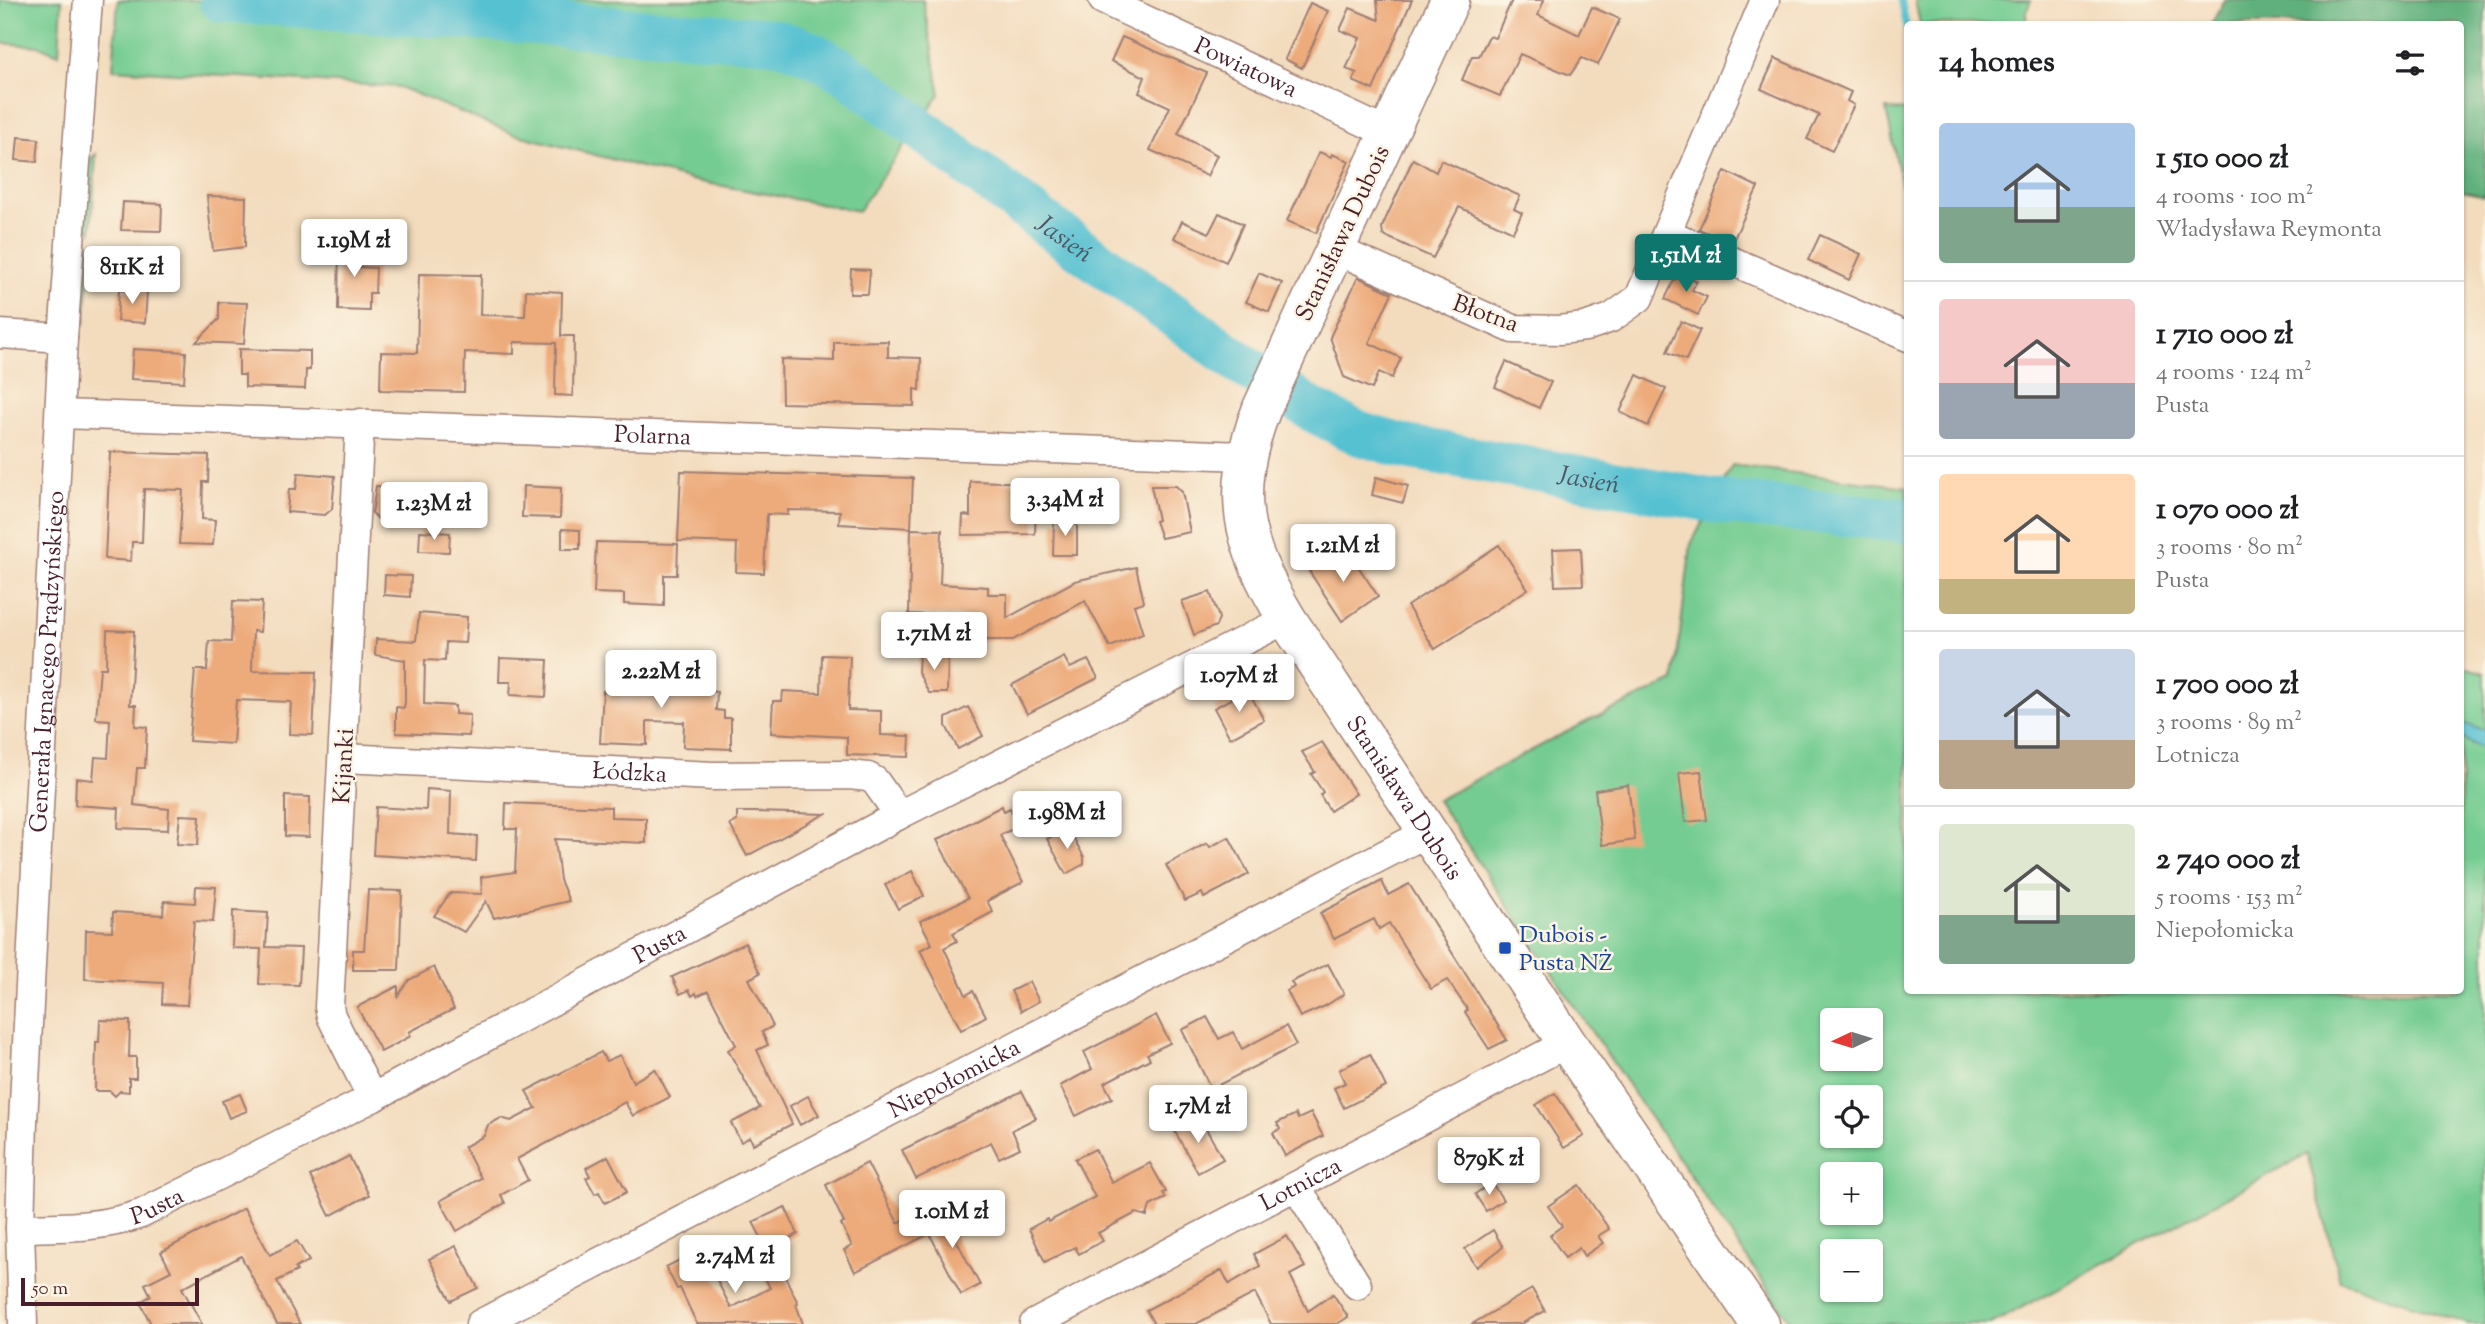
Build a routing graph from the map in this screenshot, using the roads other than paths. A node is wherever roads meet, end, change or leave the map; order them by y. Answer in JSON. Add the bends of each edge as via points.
{"nodes":[{"id":1,"x":88,"y":0,"type":"edge"},
{"id":2,"x":1102,"y":0,"type":"edge"},
{"id":3,"x":1450,"y":0,"type":"edge"},
{"id":4,"x":1765,"y":0,"type":"edge"},
{"id":5,"x":1388,"y":133,"type":"junction"},
{"id":6,"x":1667,"y":233,"type":"junction"},
{"id":7,"x":1335,"y":249,"type":"junction"},
{"id":8,"x":0,"y":334,"type":"edge"},
{"id":9,"x":1904,"y":335,"type":"edge"},
{"id":10,"x":63,"y":338,"type":"junction"},
{"id":11,"x":60,"y":414,"type":"junction"},
{"id":12,"x":360,"y":423,"type":"junction"},
{"id":13,"x":1245,"y":456,"type":"junction"},
{"id":14,"x":1287,"y":619,"type":"junction"},
{"id":15,"x":343,"y":758,"type":"junction"},
{"id":16,"x":899,"y":815,"type":"junction"},
{"id":17,"x":1428,"y":832,"type":"junction"},
{"id":18,"x":1567,"y":1043,"type":"junction"},
{"id":19,"x":13,"y":1076,"type":"edge"},
{"id":20,"x":372,"y":1098,"type":"junction"},
{"id":21,"x":1296,"y":1186,"type":"junction"},
{"id":22,"x":20,"y":1228,"type":"junction"},
{"id":23,"x":1357,"y":1285,"type":"dead end"},
{"id":24,"x":23,"y":1324,"type":"edge"},
{"id":25,"x":480,"y":1324,"type":"edge"},
{"id":26,"x":1034,"y":1324,"type":"edge"},
{"id":27,"x":1760,"y":1324,"type":"edge"}],
"edges":[{"from":1,"to":10,"type":"street","name":"Generała Ignacego Prądzyńskiego"},
{"from":2,"to":5,"type":"street","name":"Powiatowa"},
{"from":3,"to":5,"type":"street","name":"Stanisława Dubois"},
{"from":4,"to":6,"type":"street"},
{"from":5,"to":7,"type":"street","name":"Stanisława Dubois"},
{"from":6,"to":7,"type":"street","name":"Błotna","via":[[1639,298],[1611,318],[1559,330],[1513,329]]},
{"from":6,"to":9,"type":"street"},
{"from":7,"to":13,"type":"street","name":"Stanisława Dubois","via":[[1262,408]]},
{"from":8,"to":10,"type":"street"},
{"from":10,"to":11,"type":"street","name":"Generała Ignacego Prądzyńskiego"},
{"from":11,"to":12,"type":"street","name":"Polarna"},
{"from":11,"to":19,"type":"street","name":"Generała Ignacego Prądzyńskiego"},
{"from":12,"to":13,"type":"street","name":"Polarna"},
{"from":12,"to":15,"type":"street","name":"Kijanki"},
{"from":13,"to":14,"type":"street","name":"Stanisława Dubois","via":[[1245,525],[1261,570]]},
{"from":14,"to":16,"type":"street","name":"Pusta"},
{"from":14,"to":17,"type":"street","name":"Stanisława Dubois"},
{"from":15,"to":16,"type":"street","name":"Łódzka","via":[[713,776],[849,775],[875,781]]},
{"from":15,"to":20,"type":"street","name":"Kijanki","via":[[329,1007]]},
{"from":16,"to":20,"type":"street","name":"Pusta"},
{"from":17,"to":18,"type":"street","name":"Stanisława Dubois"},
{"from":17,"to":25,"type":"street","name":"Niepołomicka"},
{"from":18,"to":21,"type":"street","name":"Lotnicza"},
{"from":18,"to":27,"type":"street","name":"Stanisława Dubois"},
{"from":19,"to":22,"type":"street","name":"Generała Ignacego Prądzyńskiego"},
{"from":20,"to":22,"type":"street","name":"Pusta","via":[[141,1214],[96,1226]]},
{"from":21,"to":23,"type":"street"},
{"from":21,"to":26,"type":"street","name":"Lotnicza"},
{"from":22,"to":24,"type":"street","name":"Generała Ignacego Prądzyńskiego"}]}
